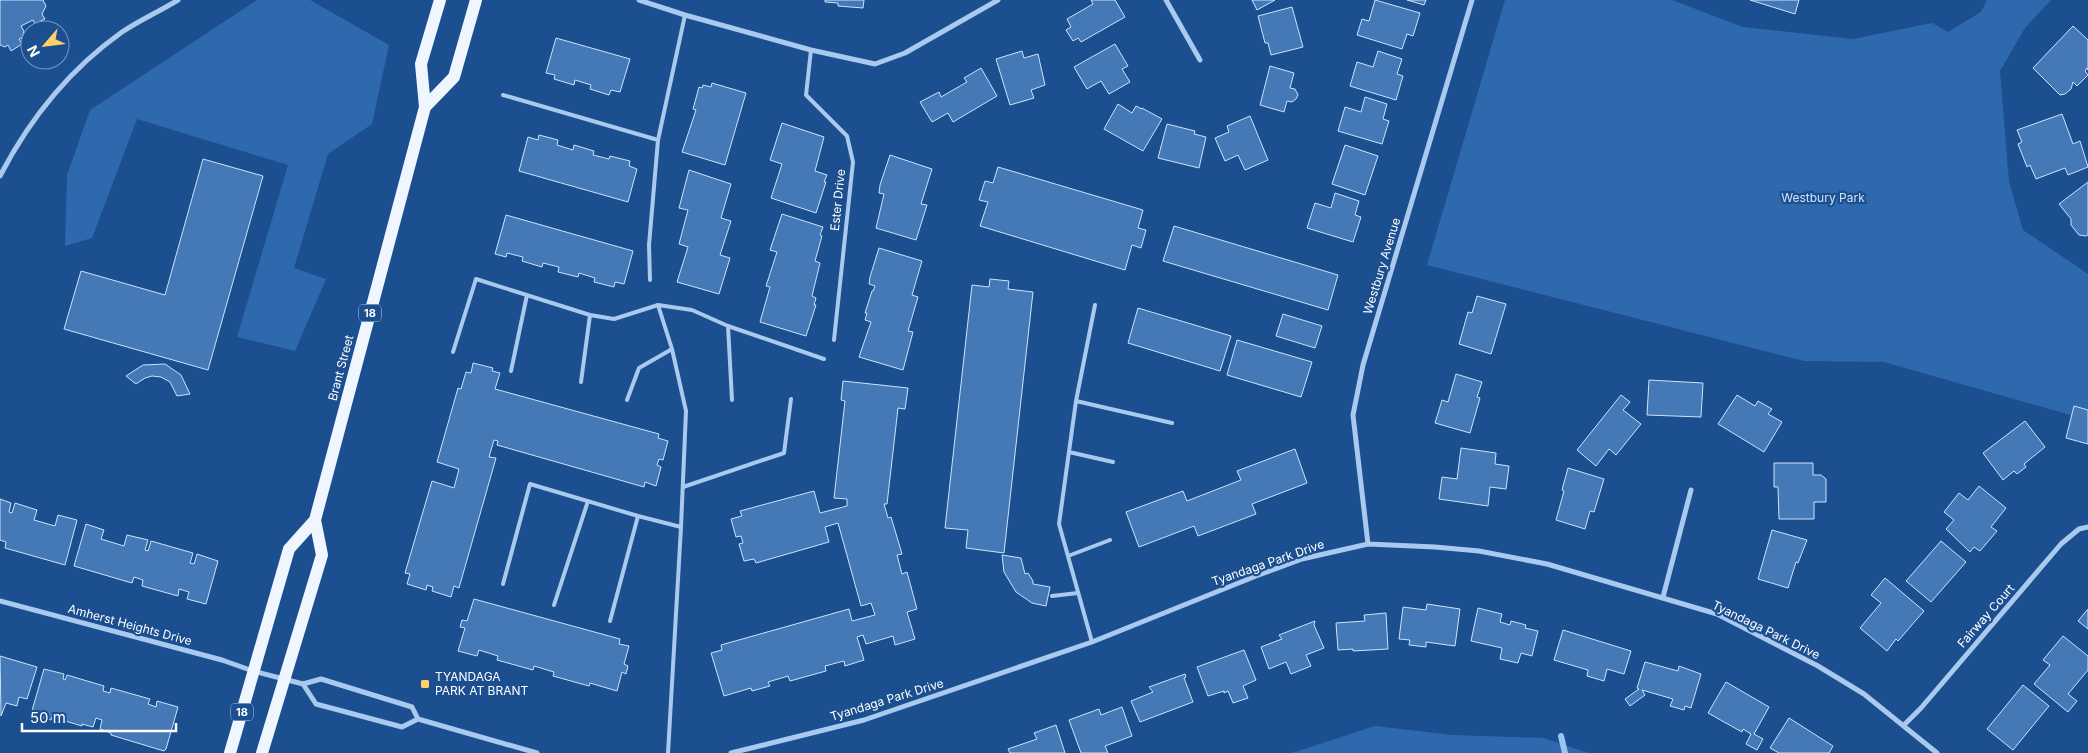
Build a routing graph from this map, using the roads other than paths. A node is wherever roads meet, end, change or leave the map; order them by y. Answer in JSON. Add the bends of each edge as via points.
{"nodes":[{"id":1,"x":178,"y":0,"type":"edge"},
{"id":2,"x":440,"y":0,"type":"edge"},
{"id":3,"x":476,"y":0,"type":"edge"},
{"id":4,"x":639,"y":0,"type":"edge"},
{"id":5,"x":998,"y":0,"type":"edge"},
{"id":6,"x":1166,"y":0,"type":"edge"},
{"id":7,"x":1472,"y":0,"type":"edge"},
{"id":8,"x":685,"y":15,"type":"junction"},
{"id":9,"x":810,"y":50,"type":"junction"},
{"id":10,"x":1200,"y":60,"type":"dead end"},
{"id":11,"x":503,"y":95,"type":"dead end"},
{"id":12,"x":425,"y":107,"type":"junction"},
{"id":13,"x":658,"y":140,"type":"junction"},
{"id":14,"x":0,"y":176,"type":"edge"},
{"id":15,"x":650,"y":280,"type":"dead end"},
{"id":16,"x":527,"y":295,"type":"junction"},
{"id":17,"x":1095,"y":305,"type":"dead end"},
{"id":18,"x":658,"y":306,"type":"junction"},
{"id":19,"x":590,"y":315,"type":"junction"},
{"id":20,"x":728,"y":326,"type":"junction"},
{"id":21,"x":834,"y":340,"type":"dead end"},
{"id":22,"x":672,"y":349,"type":"junction"},
{"id":23,"x":453,"y":352,"type":"dead end"},
{"id":24,"x":824,"y":360,"type":"dead end"},
{"id":25,"x":511,"y":371,"type":"dead end"},
{"id":26,"x":581,"y":382,"type":"dead end"},
{"id":27,"x":627,"y":400,"type":"dead end"},
{"id":28,"x":732,"y":400,"type":"dead end"},
{"id":29,"x":791,"y":400,"type":"dead end"},
{"id":30,"x":1076,"y":401,"type":"junction"},
{"id":31,"x":1172,"y":423,"type":"dead end"},
{"id":32,"x":1069,"y":452,"type":"junction"},
{"id":33,"x":1112,"y":462,"type":"dead end"},
{"id":34,"x":682,"y":487,"type":"junction"},
{"id":35,"x":1691,"y":490,"type":"dead end"},
{"id":36,"x":588,"y":501,"type":"junction"},
{"id":37,"x":638,"y":516,"type":"junction"},
{"id":38,"x":315,"y":520,"type":"junction"},
{"id":39,"x":681,"y":527,"type":"junction"},
{"id":40,"x":2088,"y":527,"type":"edge"},
{"id":41,"x":1110,"y":540,"type":"dead end"},
{"id":42,"x":1368,"y":544,"type":"junction"},
{"id":43,"x":1068,"y":556,"type":"junction"},
{"id":44,"x":504,"y":584,"type":"dead end"},
{"id":45,"x":1078,"y":593,"type":"junction"},
{"id":46,"x":1052,"y":596,"type":"dead end"},
{"id":47,"x":1663,"y":597,"type":"junction"},
{"id":48,"x":0,"y":601,"type":"edge"},
{"id":49,"x":554,"y":605,"type":"dead end"},
{"id":50,"x":610,"y":621,"type":"dead end"},
{"id":51,"x":1092,"y":642,"type":"junction"},
{"id":52,"x":253,"y":671,"type":"junction"},
{"id":53,"x":284,"y":679,"type":"junction"},
{"id":54,"x":303,"y":684,"type":"junction"},
{"id":55,"x":418,"y":719,"type":"junction"},
{"id":56,"x":1904,"y":725,"type":"junction"},
{"id":57,"x":230,"y":753,"type":"edge"},
{"id":58,"x":262,"y":753,"type":"edge"},
{"id":59,"x":537,"y":753,"type":"edge"},
{"id":60,"x":668,"y":753,"type":"edge"},
{"id":61,"x":731,"y":753,"type":"edge"},
{"id":62,"x":1937,"y":753,"type":"edge"}],
"edges":[{"from":1,"to":14,"type":"street","via":[[122,32],[72,73],[32,122]]},
{"from":2,"to":12,"type":"main road","name":"Brant Street","number":"18","via":[[421,64]]},
{"from":3,"to":12,"type":"main road","name":"Brant Street","number":"18","via":[[454,77]]},
{"from":4,"to":8,"type":"street"},
{"from":5,"to":9,"type":"street","via":[[905,53],[875,64]]},
{"from":6,"to":10,"type":"street"},
{"from":7,"to":42,"type":"street","name":"Westbury Avenue","via":[[1363,365],[1353,415]]},
{"from":8,"to":9,"type":"street"},
{"from":8,"to":13,"type":"lane"},
{"from":9,"to":21,"type":"lane","name":"Ester Drive","via":[[806,95],[847,136],[853,162]]},
{"from":11,"to":13,"type":"lane"},
{"from":12,"to":38,"type":"main road","name":"Brant Street","number":"18"},
{"from":13,"to":15,"type":"lane","via":[[649,245]]},
{"from":16,"to":19,"type":"lane"},
{"from":16,"to":23,"type":"lane","via":[[476,279]]},
{"from":16,"to":25,"type":"lane"},
{"from":17,"to":30,"type":"lane"},
{"from":18,"to":19,"type":"lane","via":[[614,319]]},
{"from":18,"to":20,"type":"lane","via":[[692,310]]},
{"from":18,"to":22,"type":"lane"},
{"from":19,"to":26,"type":"lane"},
{"from":20,"to":24,"type":"lane"},
{"from":20,"to":28,"type":"lane"},
{"from":22,"to":27,"type":"lane","via":[[639,368]]},
{"from":22,"to":34,"type":"lane","via":[[686,410]]},
{"from":29,"to":34,"type":"lane","via":[[784,453]]},
{"from":30,"to":31,"type":"lane"},
{"from":30,"to":32,"type":"lane"},
{"from":32,"to":33,"type":"lane"},
{"from":32,"to":43,"type":"lane","via":[[1059,524]]},
{"from":34,"to":39,"type":"lane"},
{"from":35,"to":47,"type":"street"},
{"from":36,"to":37,"type":"lane"},
{"from":36,"to":44,"type":"lane","via":[[530,484]]},
{"from":36,"to":49,"type":"lane"},
{"from":37,"to":39,"type":"lane"},
{"from":37,"to":50,"type":"lane"},
{"from":38,"to":52,"type":"main road","name":"Brant Street","number":"18","via":[[289,549]]},
{"from":38,"to":53,"type":"main road","name":"Brant Street","number":"18","via":[[322,555]]},
{"from":39,"to":60,"type":"lane"},
{"from":40,"to":56,"type":"street","name":"Fairway Court","via":[[2079,529],[2061,544]]},
{"from":41,"to":43,"type":"lane"},
{"from":42,"to":47,"type":"street","name":"Tyandaga Park Drive","via":[[1479,551],[1547,564]]},
{"from":42,"to":51,"type":"street","name":"Tyandaga Park Drive","via":[[1274,569]]},
{"from":43,"to":45,"type":"lane"},
{"from":45,"to":46,"type":"lane"},
{"from":45,"to":51,"type":"lane"},
{"from":47,"to":56,"type":"street","name":"Tyandaga Park Drive","via":[[1717,614],[1818,666],[1864,694]]},
{"from":48,"to":52,"type":"street","name":"Amherst Heights Drive"},
{"from":51,"to":61,"type":"street","name":"Tyandaga Park Drive","via":[[864,720]]},
{"from":52,"to":53,"type":"street"},
{"from":52,"to":57,"type":"main road","name":"Brant Street","number":"18"},
{"from":53,"to":54,"type":"street"},
{"from":53,"to":58,"type":"main road","name":"Brant Street","number":"18"},
{"from":54,"to":55,"type":"street","via":[[321,679],[412,707]]},
{"from":54,"to":55,"type":"street","via":[[316,704],[402,727]]},
{"from":55,"to":59,"type":"street"},
{"from":56,"to":62,"type":"street","name":"Tyandaga Park Drive"}]}
